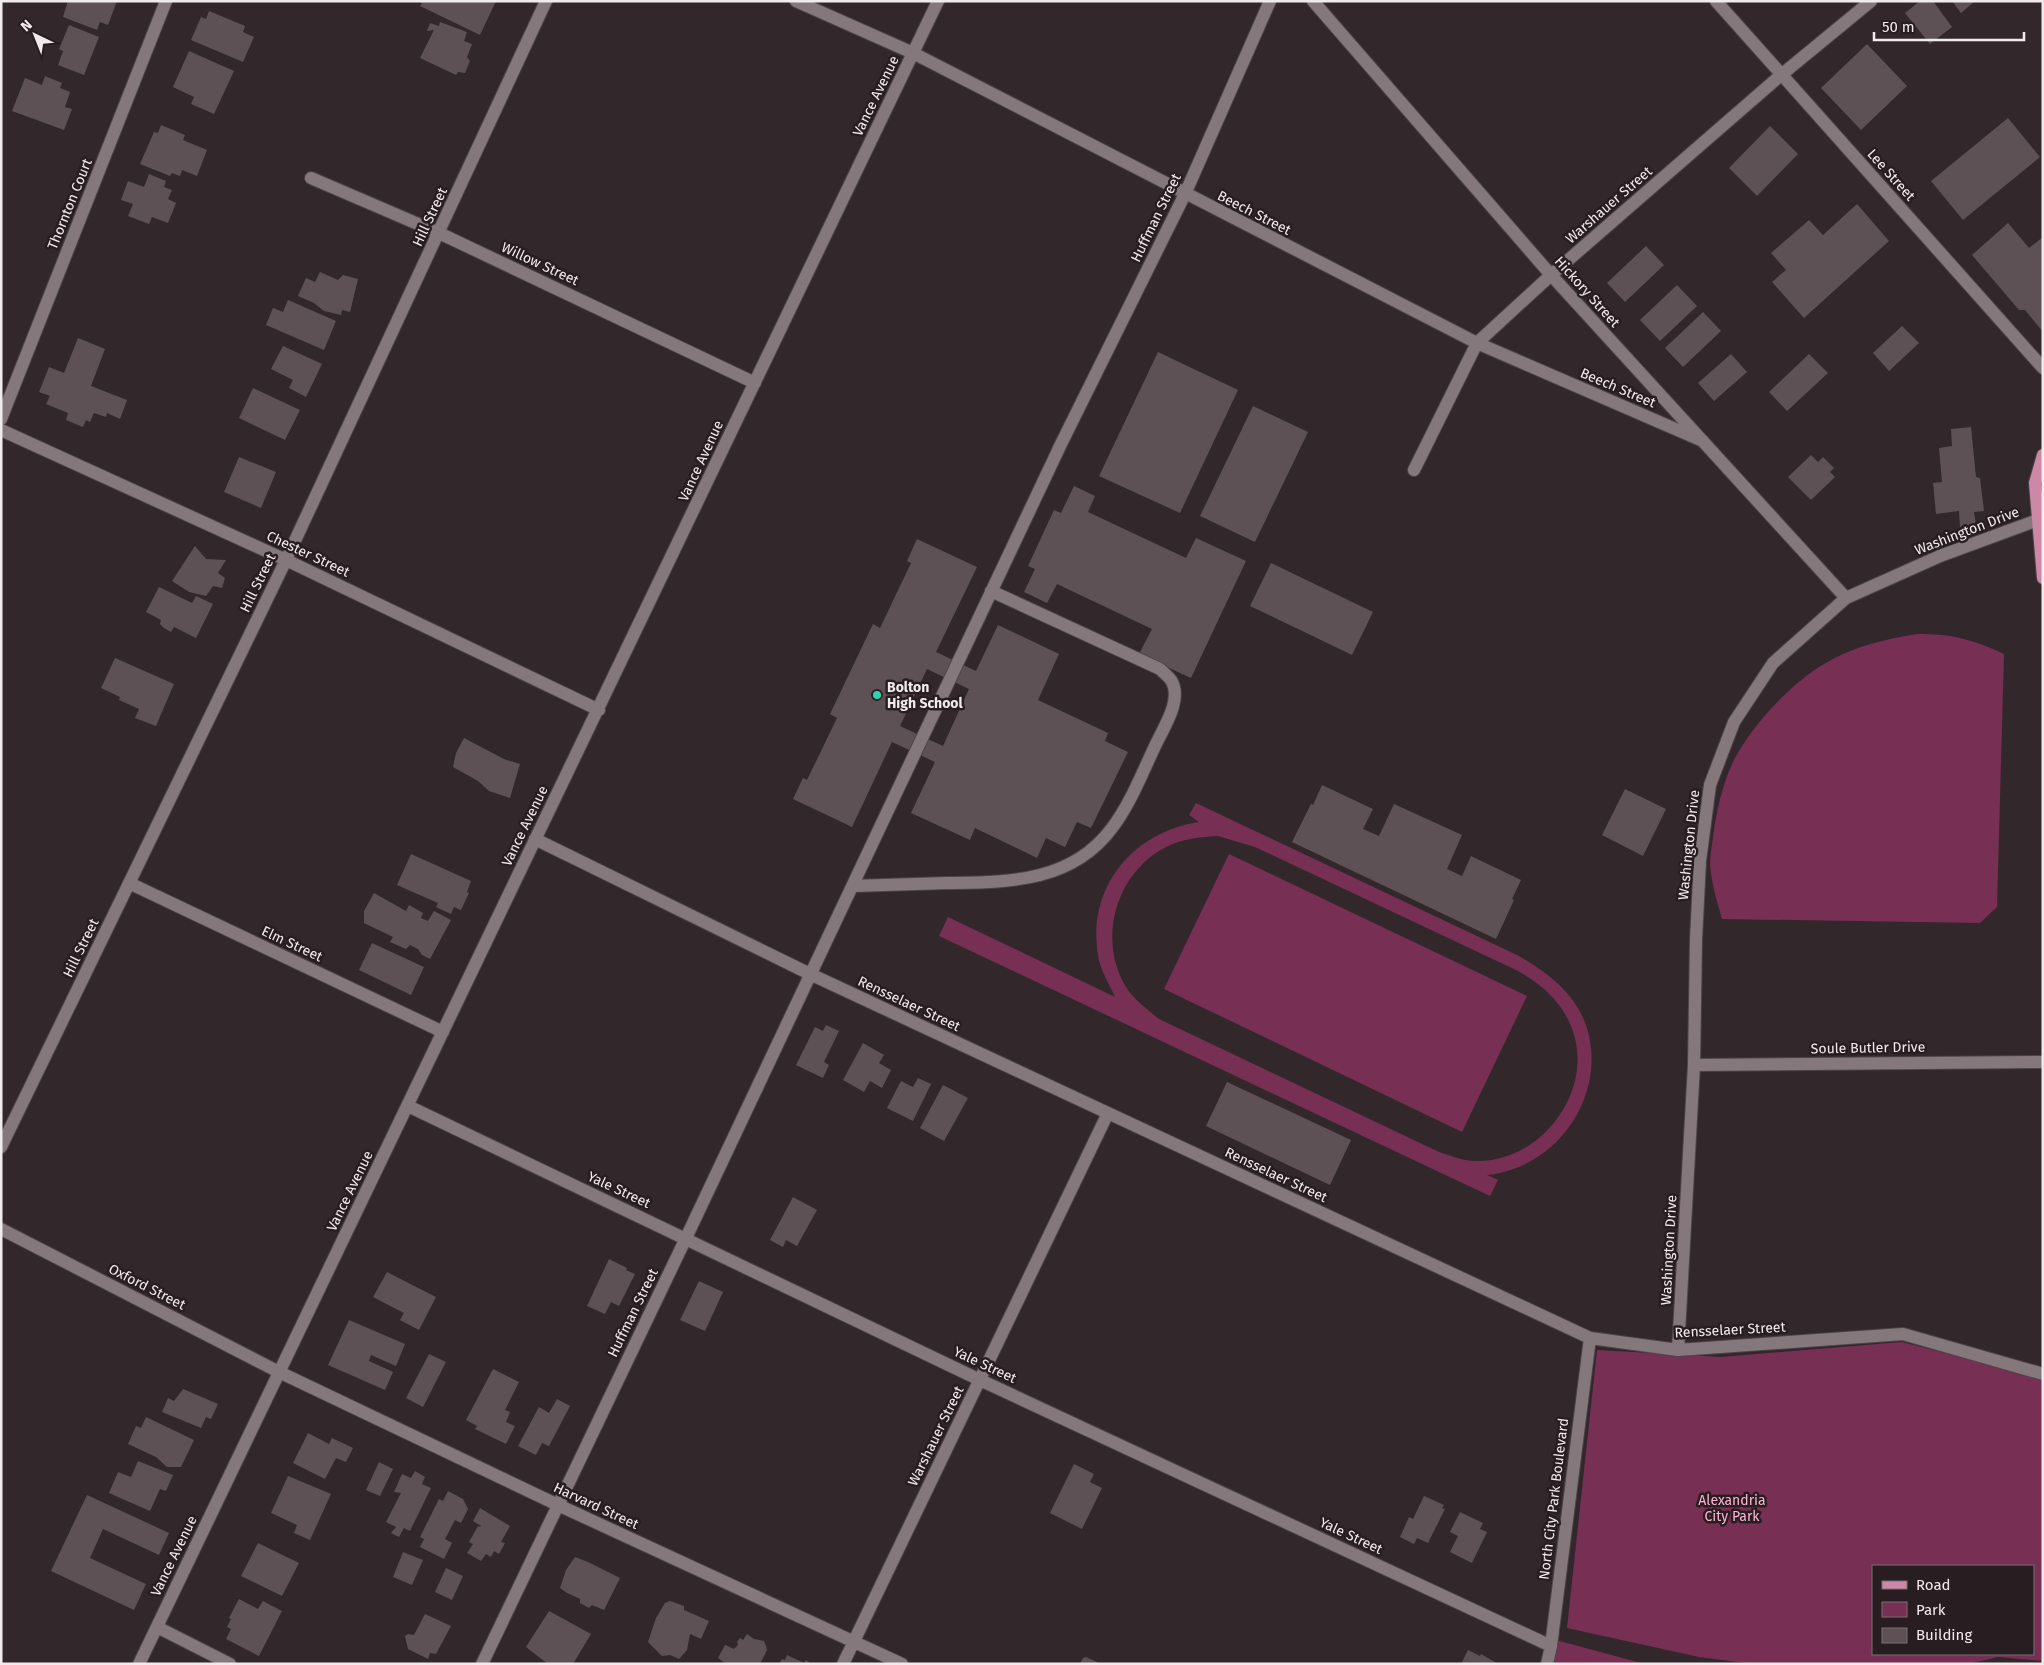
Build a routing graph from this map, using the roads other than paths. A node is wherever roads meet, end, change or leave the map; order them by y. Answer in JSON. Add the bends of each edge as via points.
{"nodes":[{"id":1,"x":166,"y":1,"type":"edge"},
{"id":2,"x":546,"y":1,"type":"edge"},
{"id":3,"x":796,"y":1,"type":"edge"},
{"id":4,"x":938,"y":1,"type":"edge"},
{"id":5,"x":1270,"y":1,"type":"edge"},
{"id":6,"x":1313,"y":1,"type":"edge"},
{"id":7,"x":1716,"y":1,"type":"edge"},
{"id":8,"x":1871,"y":1,"type":"edge"},
{"id":9,"x":913,"y":54,"type":"junction"},
{"id":10,"x":1781,"y":75,"type":"junction"},
{"id":11,"x":311,"y":178,"type":"dead end"},
{"id":12,"x":1185,"y":194,"type":"junction"},
{"id":13,"x":439,"y":233,"type":"junction"},
{"id":14,"x":1551,"y":275,"type":"junction"},
{"id":15,"x":1478,"y":343,"type":"junction"},
{"id":16,"x":2043,"y":368,"type":"edge"},
{"id":17,"x":755,"y":382,"type":"junction"},
{"id":18,"x":1,"y":418,"type":"edge"},
{"id":19,"x":1,"y":430,"type":"edge"},
{"id":20,"x":1703,"y":441,"type":"junction"},
{"id":21,"x":2043,"y":455,"type":"edge"},
{"id":22,"x":1414,"y":470,"type":"dead end"},
{"id":23,"x":2038,"y":520,"type":"junction"},
{"id":24,"x":286,"y":560,"type":"junction"},
{"id":25,"x":2043,"y":578,"type":"edge"},
{"id":26,"x":992,"y":591,"type":"junction"},
{"id":27,"x":1846,"y":598,"type":"junction"},
{"id":28,"x":599,"y":710,"type":"junction"},
{"id":29,"x":535,"y":839,"type":"junction"},
{"id":30,"x":129,"y":883,"type":"junction"},
{"id":31,"x":852,"y":886,"type":"junction"},
{"id":32,"x":810,"y":974,"type":"junction"},
{"id":33,"x":443,"y":1032,"type":"junction"},
{"id":34,"x":2043,"y":1062,"type":"edge"},
{"id":35,"x":1694,"y":1065,"type":"junction"},
{"id":36,"x":408,"y":1106,"type":"junction"},
{"id":37,"x":1108,"y":1113,"type":"junction"},
{"id":38,"x":1,"y":1148,"type":"edge"},
{"id":39,"x":1,"y":1229,"type":"edge"},
{"id":40,"x":686,"y":1238,"type":"junction"},
{"id":41,"x":1590,"y":1338,"type":"junction"},
{"id":42,"x":1678,"y":1350,"type":"junction"},
{"id":43,"x":279,"y":1372,"type":"junction"},
{"id":44,"x":2043,"y":1374,"type":"edge"},
{"id":45,"x":980,"y":1380,"type":"junction"},
{"id":46,"x":558,"y":1506,"type":"junction"},
{"id":47,"x":157,"y":1627,"type":"junction"},
{"id":48,"x":854,"y":1641,"type":"junction"},
{"id":49,"x":1551,"y":1646,"type":"junction"},
{"id":50,"x":139,"y":1664,"type":"edge"},
{"id":51,"x":230,"y":1664,"type":"edge"},
{"id":52,"x":482,"y":1664,"type":"edge"},
{"id":53,"x":843,"y":1664,"type":"edge"},
{"id":54,"x":902,"y":1664,"type":"edge"},
{"id":55,"x":1547,"y":1664,"type":"edge"}],
"edges":[{"from":1,"to":18,"type":"street","name":"Thornton Court"},
{"from":2,"to":13,"type":"street","name":"Hill Street"},
{"from":3,"to":9,"type":"street","name":"Beech Street"},
{"from":4,"to":9,"type":"street","name":"Vance Avenue"},
{"from":5,"to":12,"type":"street","name":"Huffman Street"},
{"from":6,"to":14,"type":"street","name":"Hickory Street"},
{"from":7,"to":10,"type":"street","name":"Lee Street"},
{"from":8,"to":10,"type":"street","name":"Warshauer Street"},
{"from":9,"to":12,"type":"street","name":"Beech Street"},
{"from":9,"to":17,"type":"street","name":"Vance Avenue"},
{"from":10,"to":14,"type":"street","name":"Warshauer Street"},
{"from":10,"to":16,"type":"street","name":"Lee Street"},
{"from":11,"to":13,"type":"street","name":"Willow Street"},
{"from":12,"to":15,"type":"street","name":"Beech Street"},
{"from":12,"to":26,"type":"street","name":"Huffman Street"},
{"from":13,"to":17,"type":"street","name":"Willow Street"},
{"from":13,"to":24,"type":"street","name":"Hill Street"},
{"from":14,"to":15,"type":"street","name":"Warshauer Street"},
{"from":14,"to":20,"type":"street","name":"Hickory Street"},
{"from":15,"to":20,"type":"street","name":"Beech Street"},
{"from":15,"to":22,"type":"street","name":"Warshauer Street"},
{"from":17,"to":28,"type":"street","name":"Vance Avenue"},
{"from":19,"to":24,"type":"street","name":"Chester Street"},
{"from":20,"to":27,"type":"street","name":"Hickory Street"},
{"from":21,"to":23,"type":"main road","via":[[2034,483]]},
{"from":23,"to":25,"type":"main road"},
{"from":23,"to":27,"type":"street","name":"Washington Drive","via":[[1940,556]]},
{"from":24,"to":28,"type":"street","name":"Chester Street"},
{"from":24,"to":30,"type":"street","name":"Hill Street"},
{"from":26,"to":31,"type":"street","name":"Huffman Street"},
{"from":26,"to":31,"type":"street","via":[[1160,669],[1172,681],[1175,697],[1170,714],[1112,828],[1072,862],[1045,874],[1011,882]]},
{"from":27,"to":35,"type":"street","name":"Washington Drive","via":[[1773,663],[1734,722],[1710,785],[1700,861]]},
{"from":28,"to":29,"type":"street","name":"Vance Avenue"},
{"from":29,"to":32,"type":"street","name":"Rensselaer Street"},
{"from":29,"to":33,"type":"street","name":"Vance Avenue"},
{"from":30,"to":33,"type":"street","name":"Elm Street"},
{"from":30,"to":38,"type":"street","name":"Hill Street"},
{"from":31,"to":32,"type":"street","name":"Huffman Street"},
{"from":32,"to":37,"type":"street","name":"Rensselaer Street"},
{"from":32,"to":40,"type":"street","name":"Huffman Street"},
{"from":33,"to":36,"type":"street","name":"Vance Avenue"},
{"from":34,"to":35,"type":"street","name":"Soule Butler Drive"},
{"from":35,"to":42,"type":"street","name":"Washington Drive"},
{"from":36,"to":40,"type":"street","name":"Yale Street"},
{"from":36,"to":43,"type":"street","name":"Vance Avenue"},
{"from":37,"to":41,"type":"street","name":"Rensselaer Street"},
{"from":37,"to":45,"type":"street","name":"Warshauer Street"},
{"from":39,"to":43,"type":"street","name":"Oxford Street"},
{"from":40,"to":45,"type":"street","name":"Yale Street"},
{"from":40,"to":46,"type":"street","name":"Huffman Street"},
{"from":41,"to":42,"type":"street","name":"Rensselaer Street"},
{"from":41,"to":49,"type":"street","name":"North City Park Boulevard"},
{"from":42,"to":44,"type":"street","name":"Rensselaer Street","via":[[1903,1334]]},
{"from":43,"to":46,"type":"street","name":"Harvard Street"},
{"from":43,"to":47,"type":"street","name":"Vance Avenue"},
{"from":45,"to":48,"type":"street","name":"Warshauer Street"},
{"from":45,"to":49,"type":"street","name":"Yale Street"},
{"from":46,"to":48,"type":"street","name":"Harvard Street"},
{"from":46,"to":52,"type":"street","name":"Huffman Street"},
{"from":47,"to":50,"type":"street","name":"Vance Avenue"},
{"from":47,"to":51,"type":"street"},
{"from":48,"to":53,"type":"street","name":"Warshauer Street"},
{"from":48,"to":54,"type":"street","name":"Harvard Street"},
{"from":49,"to":55,"type":"street","name":"North City Park Boulevard"}]}
